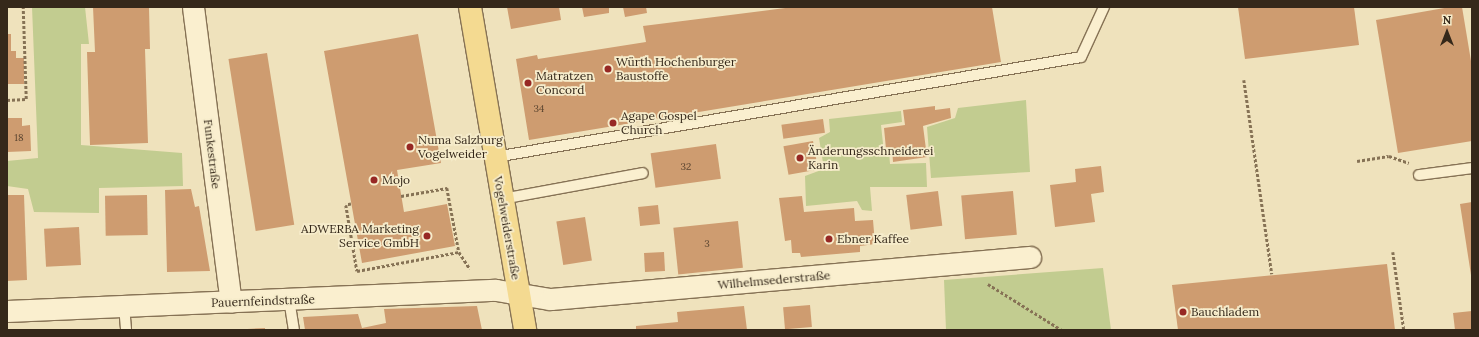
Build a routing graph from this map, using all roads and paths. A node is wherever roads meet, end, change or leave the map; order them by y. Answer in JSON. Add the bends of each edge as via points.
{"nodes":[{"id":1,"x":23,"y":7,"type":"edge"},
{"id":2,"x":193,"y":7,"type":"edge"},
{"id":3,"x":470,"y":7,"type":"edge"},
{"id":4,"x":1104,"y":7,"type":"edge"},
{"id":5,"x":1244,"y":80,"type":"dead end"},
{"id":6,"x":7,"y":100,"type":"edge"},
{"id":7,"x":1389,"y":156,"type":"dead end"},
{"id":8,"x":495,"y":157,"type":"junction"},
{"id":9,"x":1357,"y":161,"type":"dead end"},
{"id":10,"x":1472,"y":168,"type":"edge"},
{"id":11,"x":643,"y":173,"type":"dead end"},
{"id":12,"x":1419,"y":175,"type":"dead end"},
{"id":13,"x":402,"y":196,"type":"dead end"},
{"id":14,"x":502,"y":199,"type":"junction"},
{"id":15,"x":351,"y":204,"type":"dead end"},
{"id":16,"x":459,"y":252,"type":"junction"},
{"id":17,"x":1393,"y":252,"type":"dead end"},
{"id":18,"x":1030,"y":257,"type":"dead end"},
{"id":19,"x":977,"y":263,"type":"junction"},
{"id":20,"x":474,"y":274,"type":"dead end"},
{"id":21,"x":1272,"y":274,"type":"dead end"},
{"id":22,"x":519,"y":293,"type":"junction"},
{"id":23,"x":289,"y":299,"type":"junction"},
{"id":24,"x":231,"y":302,"type":"junction"},
{"id":25,"x":124,"y":306,"type":"junction"},
{"id":26,"x":7,"y":311,"type":"edge"},
{"id":27,"x":126,"y":330,"type":"edge"},
{"id":28,"x":294,"y":330,"type":"edge"},
{"id":29,"x":525,"y":330,"type":"edge"},
{"id":30,"x":1062,"y":330,"type":"edge"},
{"id":31,"x":1404,"y":330,"type":"edge"}],
"edges":[{"from":1,"to":6,"type":"path","via":[[26,99]]},
{"from":2,"to":24,"type":"street","name":"Funkestraße"},
{"from":3,"to":8,"type":"main road","name":"Vogelweiderstraße"},
{"from":4,"to":8,"type":"lane","via":[[1081,57]]},
{"from":5,"to":21,"type":"path"},
{"from":7,"to":9,"type":"path"},
{"from":8,"to":14,"type":"main road","name":"Vogelweiderstraße"},
{"from":10,"to":12,"type":"lane"},
{"from":11,"to":14,"type":"lane"},
{"from":13,"to":16,"type":"path","via":[[447,188]]},
{"from":14,"to":22,"type":"main road","name":"Vogelweiderstraße"},
{"from":15,"to":16,"type":"path","via":[[346,205],[357,271]]},
{"from":16,"to":20,"type":"path"},
{"from":17,"to":31,"type":"path"},
{"from":18,"to":19,"type":"street","name":"Wilhelmsederstraße"},
{"from":19,"to":22,"type":"street","name":"Wilhelmsederstraße","via":[[550,299]]},
{"from":19,"to":30,"type":"path","via":[[980,278]]},
{"from":22,"to":23,"type":"street","name":"Pauernfeindstraße","via":[[496,290]]},
{"from":22,"to":29,"type":"main road","name":"Vogelweiderstraße"},
{"from":23,"to":24,"type":"street","name":"Pauernfeindstraße"},
{"from":23,"to":28,"type":"lane"},
{"from":24,"to":25,"type":"street","name":"Pauernfeindstraße"},
{"from":25,"to":26,"type":"street","name":"Pauernfeindstraße"},
{"from":25,"to":27,"type":"lane"}]}
